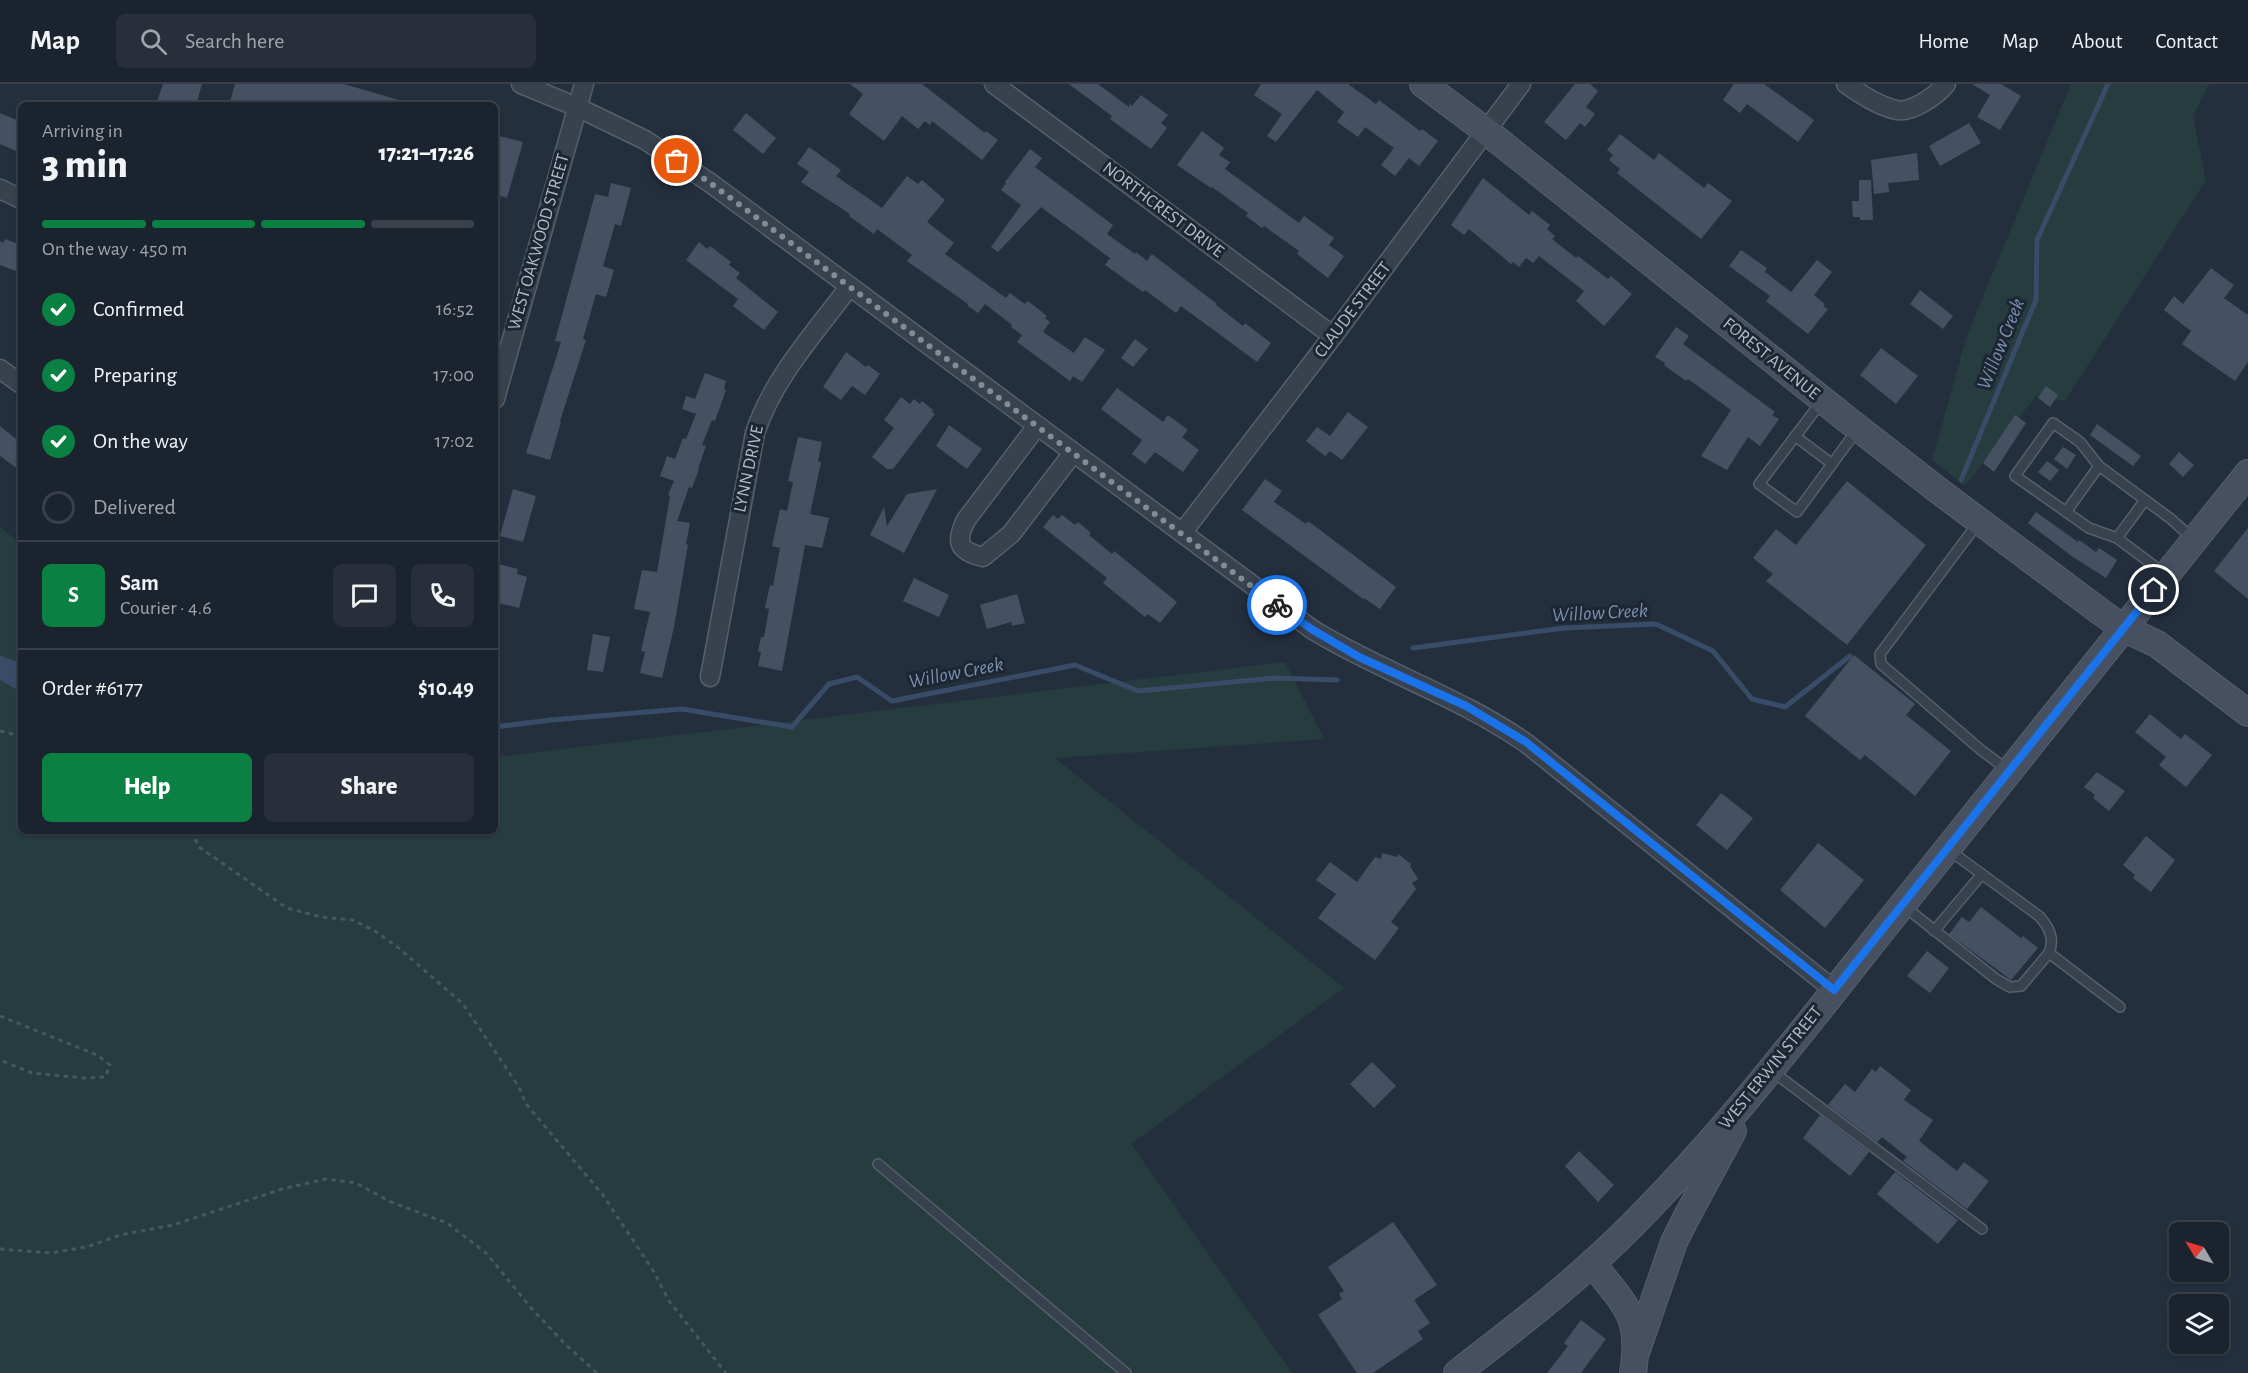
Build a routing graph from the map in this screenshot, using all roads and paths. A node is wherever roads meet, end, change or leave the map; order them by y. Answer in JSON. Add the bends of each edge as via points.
{"nodes":[{"id":1,"x":521,"y":84,"type":"edge"},
{"id":2,"x":584,"y":84,"type":"edge"},
{"id":3,"x":1423,"y":84,"type":"edge"},
{"id":4,"x":1521,"y":84,"type":"edge"},
{"id":5,"x":1846,"y":84,"type":"edge"},
{"id":6,"x":1946,"y":84,"type":"edge"},
{"id":7,"x":1004,"y":87,"type":"edge"},
{"id":8,"x":577,"y":107,"type":"junction"},
{"id":9,"x":1486,"y":131,"type":"junction"},
{"id":10,"x":0,"y":189,"type":"edge"},
{"id":11,"x":18,"y":198,"type":"edge"},
{"id":12,"x":849,"y":287,"type":"junction"},
{"id":13,"x":1333,"y":336,"type":"junction"},
{"id":14,"x":503,"y":337,"type":"edge"},
{"id":15,"x":0,"y":369,"type":"edge"},
{"id":16,"x":498,"y":376,"type":"edge"},
{"id":17,"x":18,"y":382,"type":"edge"},
{"id":18,"x":1823,"y":400,"type":"junction"},
{"id":19,"x":1037,"y":426,"type":"junction"},
{"id":20,"x":1858,"y":428,"type":"junction"},
{"id":21,"x":1795,"y":436,"type":"junction"},
{"id":22,"x":1073,"y":453,"type":"junction"},
{"id":23,"x":1832,"y":464,"type":"junction"},
{"id":24,"x":2099,"y":466,"type":"junction"},
{"id":25,"x":2248,"y":473,"type":"edge"},
{"id":26,"x":2145,"y":500,"type":"junction"},
{"id":27,"x":2066,"y":512,"type":"junction"},
{"id":28,"x":1980,"y":521,"type":"junction"},
{"id":29,"x":1182,"y":533,"type":"junction"},
{"id":30,"x":2117,"y":538,"type":"junction"},
{"id":31,"x":2194,"y":540,"type":"junction"},
{"id":32,"x":2166,"y":575,"type":"junction"},
{"id":33,"x":2123,"y":628,"type":"junction"},
{"id":34,"x":710,"y":677,"type":"dead end"},
{"id":35,"x":2248,"y":713,"type":"edge"},
{"id":36,"x":0,"y":731,"type":"edge"},
{"id":37,"x":18,"y":735,"type":"edge"},
{"id":38,"x":2009,"y":771,"type":"junction"},
{"id":39,"x":192,"y":834,"type":"edge"},
{"id":40,"x":1947,"y":849,"type":"junction"},
{"id":41,"x":1982,"y":874,"type":"junction"},
{"id":42,"x":1902,"y":905,"type":"junction"},
{"id":43,"x":1934,"y":931,"type":"junction"},
{"id":44,"x":2049,"y":953,"type":"junction"},
{"id":45,"x":1834,"y":990,"type":"junction"},
{"id":46,"x":2120,"y":1007,"type":"dead end"},
{"id":47,"x":0,"y":1016,"type":"edge"},
{"id":48,"x":0,"y":1060,"type":"edge"},
{"id":49,"x":1765,"y":1076,"type":"junction"},
{"id":50,"x":878,"y":1164,"type":"dead end"},
{"id":51,"x":1982,"y":1229,"type":"dead end"},
{"id":52,"x":0,"y":1249,"type":"edge"},
{"id":53,"x":1592,"y":1263,"type":"junction"},
{"id":54,"x":1635,"y":1361,"type":"edge"},
{"id":55,"x":597,"y":1373,"type":"edge"},
{"id":56,"x":726,"y":1373,"type":"edge"},
{"id":57,"x":1126,"y":1373,"type":"edge"},
{"id":58,"x":1457,"y":1373,"type":"edge"}],
"edges":[{"from":1,"to":8,"type":"street"},
{"from":2,"to":8,"type":"street","name":"WEST OAKWOOD STREET"},
{"from":3,"to":9,"type":"street","name":"FOREST AVENUE"},
{"from":4,"to":9,"type":"street","name":"CLAUDE STREET"},
{"from":5,"to":6,"type":"street","via":[[1899,111],[1921,104]]},
{"from":7,"to":13,"type":"street","name":"NORTHCREST DRIVE"},
{"from":8,"to":12,"type":"street","via":[[645,140],[700,176]]},
{"from":8,"to":14,"type":"street","name":"WEST OAKWOOD STREET"},
{"from":9,"to":13,"type":"street","name":"CLAUDE STREET"},
{"from":9,"to":18,"type":"street","name":"FOREST AVENUE"},
{"from":10,"to":11,"type":"street"},
{"from":12,"to":19,"type":"street"},
{"from":12,"to":34,"type":"street","name":"LYNN DRIVE","via":[[784,374],[762,412]]},
{"from":13,"to":29,"type":"street","name":"CLAUDE STREET"},
{"from":14,"to":16,"type":"street","name":"WEST OAKWOOD STREET"},
{"from":15,"to":17,"type":"street"},
{"from":18,"to":20,"type":"street","name":"FOREST AVENUE"},
{"from":18,"to":21,"type":"lane"},
{"from":19,"to":22,"type":"street"},
{"from":19,"to":22,"type":"street","via":[[963,527],[959,534],[963,548],[983,557],[1011,534]]},
{"from":20,"to":23,"type":"lane"},
{"from":20,"to":28,"type":"street","name":"FOREST AVENUE"},
{"from":21,"to":23,"type":"lane"},
{"from":21,"to":23,"type":"lane","via":[[1758,484],[1797,512]]},
{"from":22,"to":29,"type":"street"},
{"from":24,"to":26,"type":"lane"},
{"from":24,"to":27,"type":"lane"},
{"from":24,"to":27,"type":"lane","via":[[2080,442],[2053,423],[2015,476]]},
{"from":25,"to":31,"type":"street","name":"WEST ERWIN STREET"},
{"from":26,"to":30,"type":"lane"},
{"from":26,"to":31,"type":"lane"},
{"from":27,"to":30,"type":"lane","via":[[2089,528]]},
{"from":28,"to":33,"type":"street","name":"FOREST AVENUE"},
{"from":28,"to":38,"type":"lane","via":[[1880,654],[1881,664]]},
{"from":29,"to":45,"type":"street","via":[[1322,635],[1359,657],[1481,714],[1526,742]]},
{"from":30,"to":32,"type":"lane"},
{"from":31,"to":32,"type":"street","name":"WEST ERWIN STREET"},
{"from":32,"to":33,"type":"street","name":"WEST ERWIN STREET"},
{"from":33,"to":35,"type":"street","name":"FOREST AVENUE","via":[[2157,644]]},
{"from":33,"to":38,"type":"street","name":"WEST ERWIN STREET"},
{"from":36,"to":37,"type":"path"},
{"from":38,"to":40,"type":"street","name":"WEST ERWIN STREET"},
{"from":39,"to":56,"type":"path","via":[[199,847],[287,908],[353,920],[375,931],[463,1004],[519,1087],[526,1104],[603,1195],[669,1301]]},
{"from":40,"to":41,"type":"lane"},
{"from":40,"to":42,"type":"street","name":"WEST ERWIN STREET"},
{"from":41,"to":43,"type":"lane"},
{"from":41,"to":44,"type":"lane","via":[[2049,927]]},
{"from":42,"to":43,"type":"lane"},
{"from":42,"to":45,"type":"street","name":"WEST ERWIN STREET"},
{"from":43,"to":44,"type":"lane","via":[[2010,987],[2021,986]]},
{"from":44,"to":46,"type":"lane"},
{"from":45,"to":49,"type":"street","name":"WEST ERWIN STREET"},
{"from":47,"to":48,"type":"path","via":[[97,1055],[110,1065],[105,1077],[85,1078],[32,1073]]},
{"from":49,"to":51,"type":"lane"},
{"from":49,"to":53,"type":"street","name":"WEST ERWIN STREET","via":[[1667,1189]]},
{"from":49,"to":54,"type":"street","via":[[1686,1218],[1665,1266]]},
{"from":50,"to":57,"type":"lane"},
{"from":52,"to":55,"type":"path","via":[[51,1252],[87,1246],[173,1225],[282,1189],[326,1179],[356,1183],[391,1202],[447,1223],[486,1252],[532,1309]]},
{"from":53,"to":54,"type":"street","via":[[1630,1313],[1635,1327]]},
{"from":53,"to":58,"type":"street","name":"WEST ERWIN STREET"}]}
